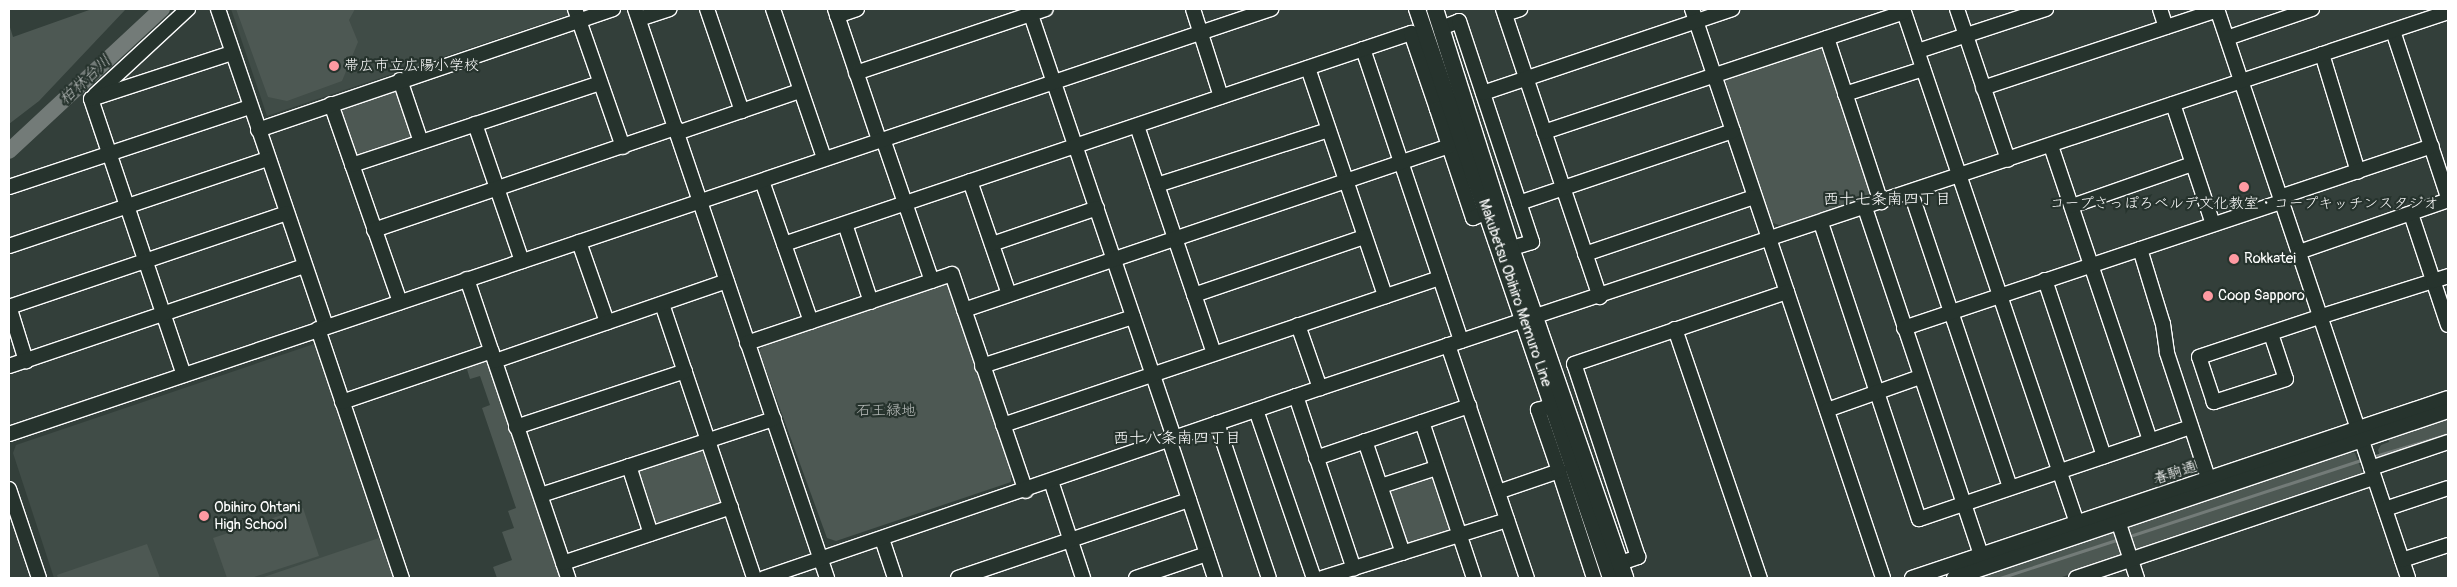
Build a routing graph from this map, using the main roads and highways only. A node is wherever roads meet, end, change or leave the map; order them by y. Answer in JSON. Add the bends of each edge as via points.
{"nodes":[{"id":1,"x":1418,"y":9,"type":"edge"},
{"id":2,"x":1435,"y":9,"type":"edge"},
{"id":3,"x":1450,"y":105,"type":"junction"},
{"id":4,"x":1506,"y":250,"type":"junction"},
{"id":5,"x":1559,"y":403,"type":"junction"},
{"id":6,"x":1615,"y":572,"type":"edge"}],
"edges":[{"from":1,"to":3,"type":"main road","name":"Makubetsu Obihiro Memuro Line"},
{"from":2,"to":3,"type":"main road","name":"Makubetsu Obihiro Memuro Line","via":[[1441,28]]},
{"from":3,"to":4,"type":"main road","name":"Makubetsu Obihiro Memuro Line"},
{"from":3,"to":4,"type":"main road","name":"Makubetsu Obihiro Memuro Line","via":[[1487,212]]},
{"from":4,"to":5,"type":"main road","name":"Makubetsu Obihiro Memuro Line"},
{"from":5,"to":6,"type":"main road","name":"Makubetsu Obihiro Memuro Line"},
{"from":5,"to":6,"type":"main road","name":"Makubetsu Obihiro Memuro Line","via":[[1579,439]]}]}
